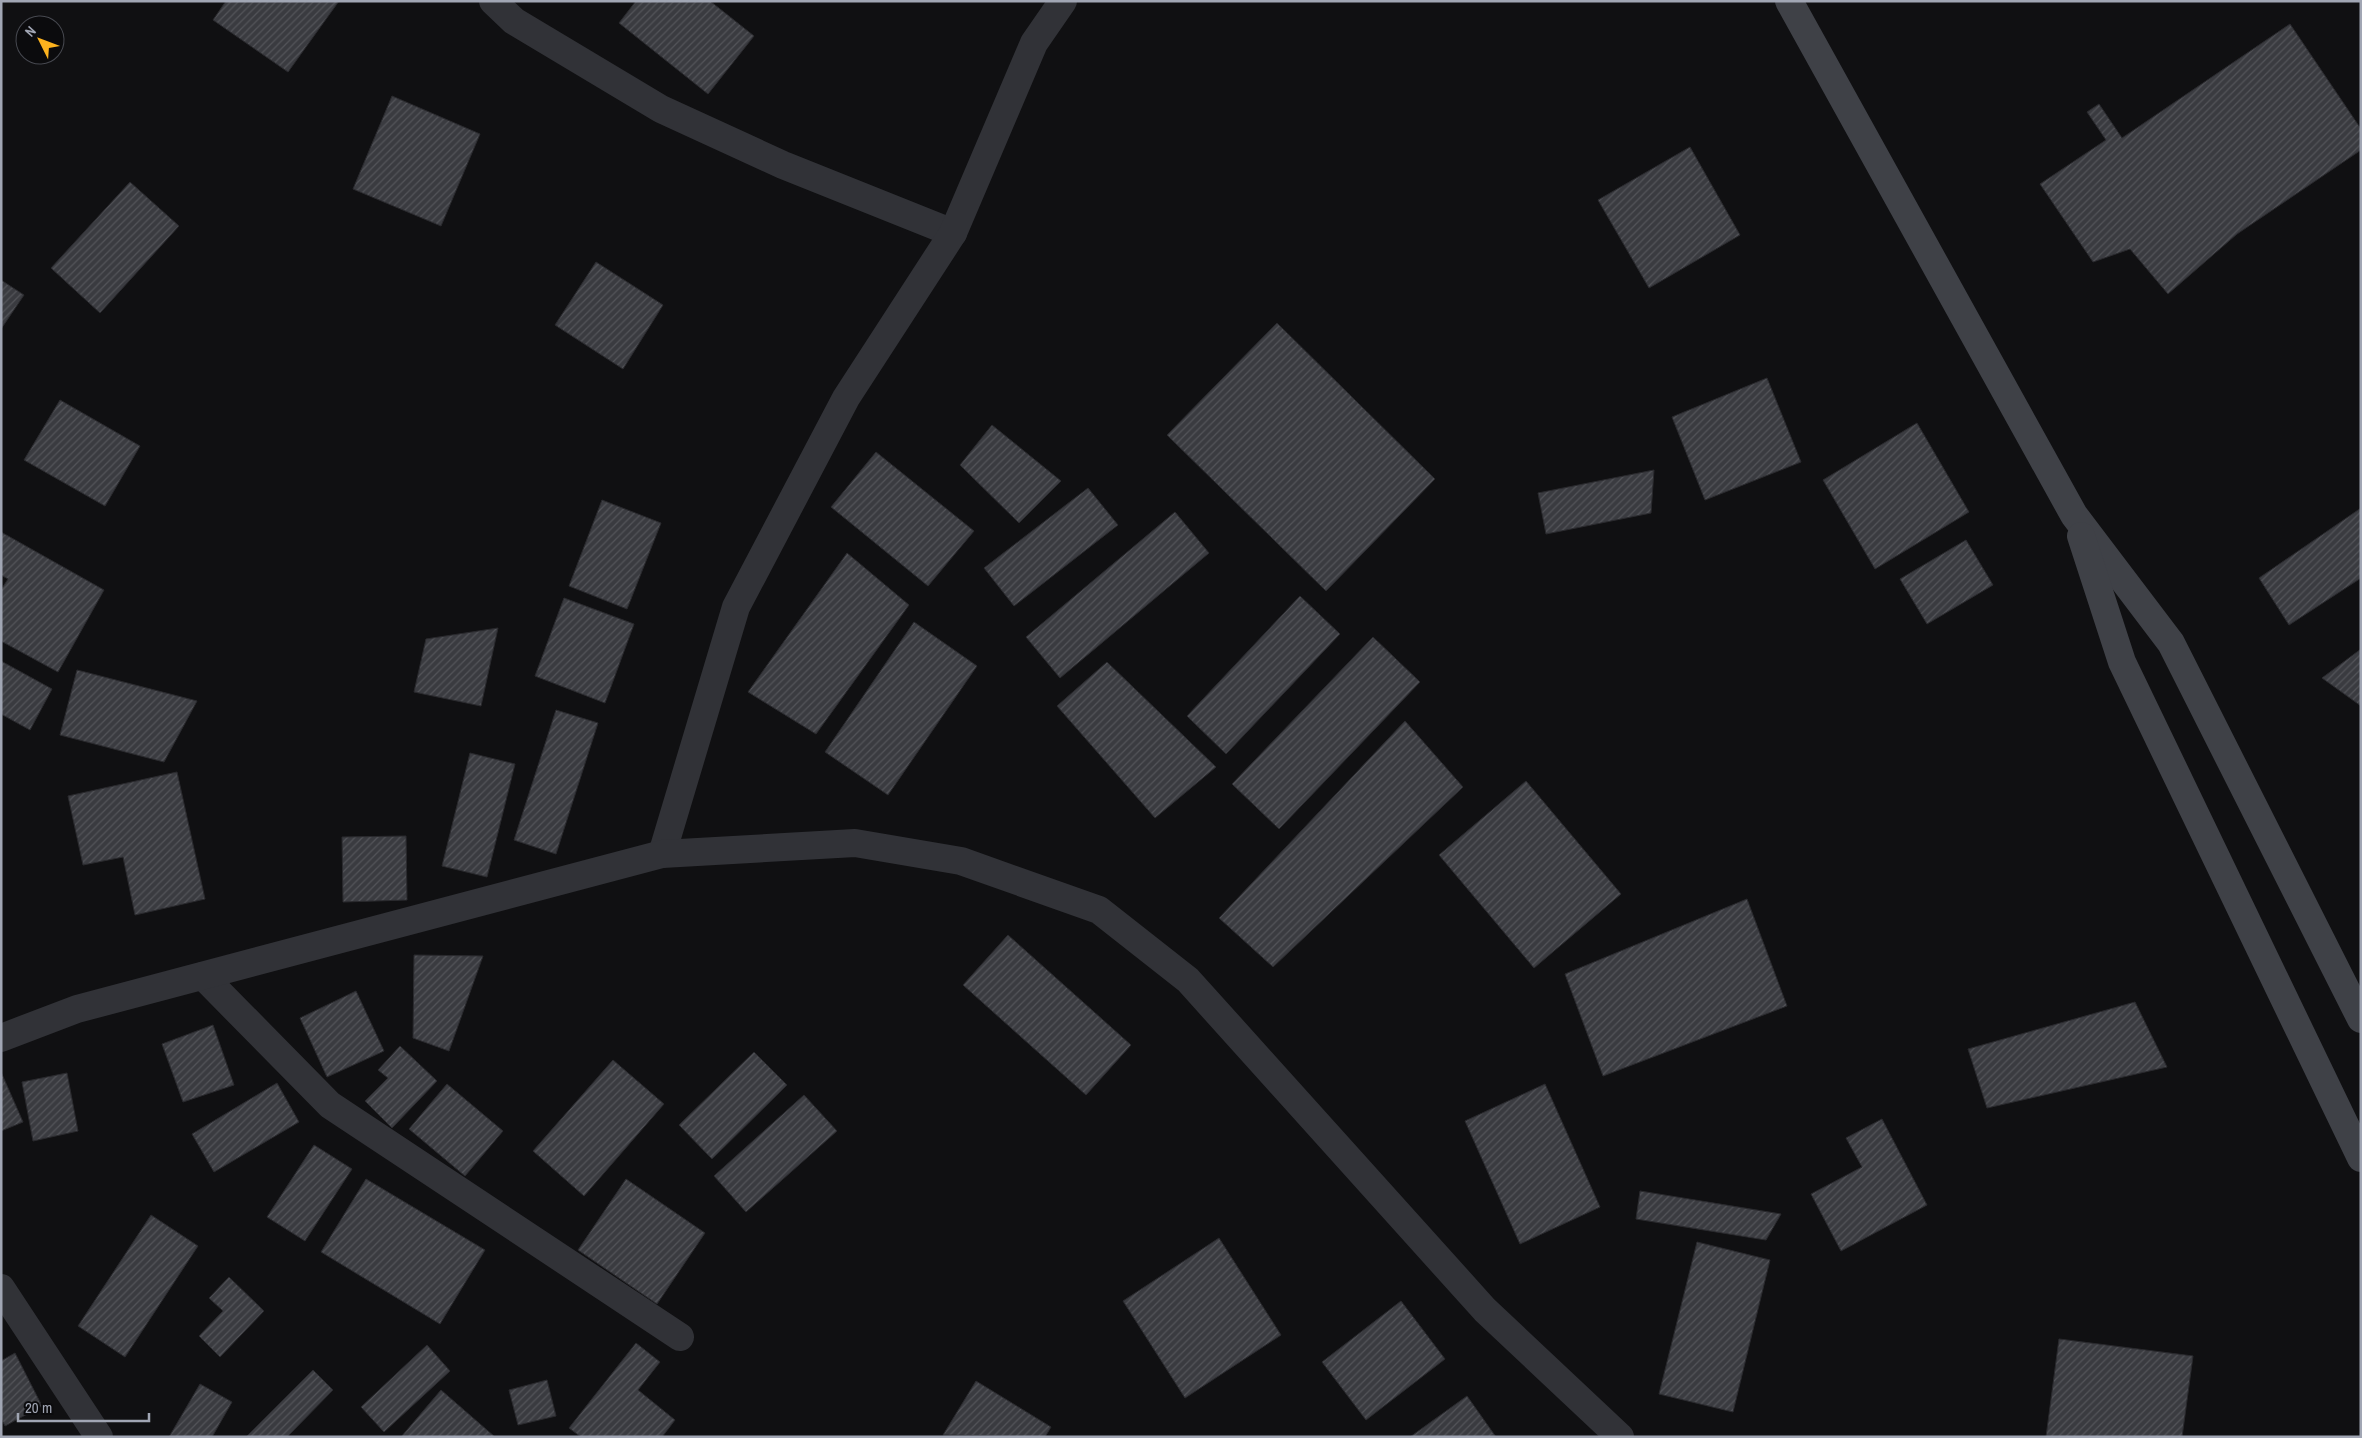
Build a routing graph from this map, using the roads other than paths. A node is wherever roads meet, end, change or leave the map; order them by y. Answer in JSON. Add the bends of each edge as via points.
{"nodes":[{"id":1,"x":493,"y":1,"type":"edge"},
{"id":2,"x":1064,"y":1,"type":"edge"},
{"id":3,"x":1789,"y":1,"type":"edge"},
{"id":4,"x":953,"y":233,"type":"junction"},
{"id":5,"x":2074,"y":515,"type":"junction"},
{"id":6,"x":662,"y":854,"type":"junction"},
{"id":7,"x":203,"y":976,"type":"junction"},
{"id":8,"x":2361,"y":1019,"type":"edge"},
{"id":9,"x":1,"y":1038,"type":"edge"},
{"id":10,"x":2361,"y":1158,"type":"edge"},
{"id":11,"x":1,"y":1288,"type":"edge"},
{"id":12,"x":680,"y":1337,"type":"dead end"},
{"id":13,"x":99,"y":1437,"type":"edge"},
{"id":14,"x":1620,"y":1437,"type":"edge"}],
"edges":[{"from":1,"to":4,"type":"street","via":[[514,21],[661,109],[783,165]]},
{"from":2,"to":4,"type":"street","via":[[1034,43]]},
{"from":3,"to":5,"type":"street"},
{"from":4,"to":6,"type":"street","via":[[846,398],[736,607]]},
{"from":5,"to":8,"type":"street","via":[[2171,643]]},
{"from":5,"to":10,"type":"street","via":[[2122,662]]},
{"from":6,"to":7,"type":"street"},
{"from":6,"to":14,"type":"street","via":[[855,843],[961,861],[1099,910],[1188,980],[1485,1310]]},
{"from":7,"to":9,"type":"street","via":[[77,1009]]},
{"from":7,"to":12,"type":"street","via":[[330,1105]]},
{"from":11,"to":13,"type":"street"}]}
